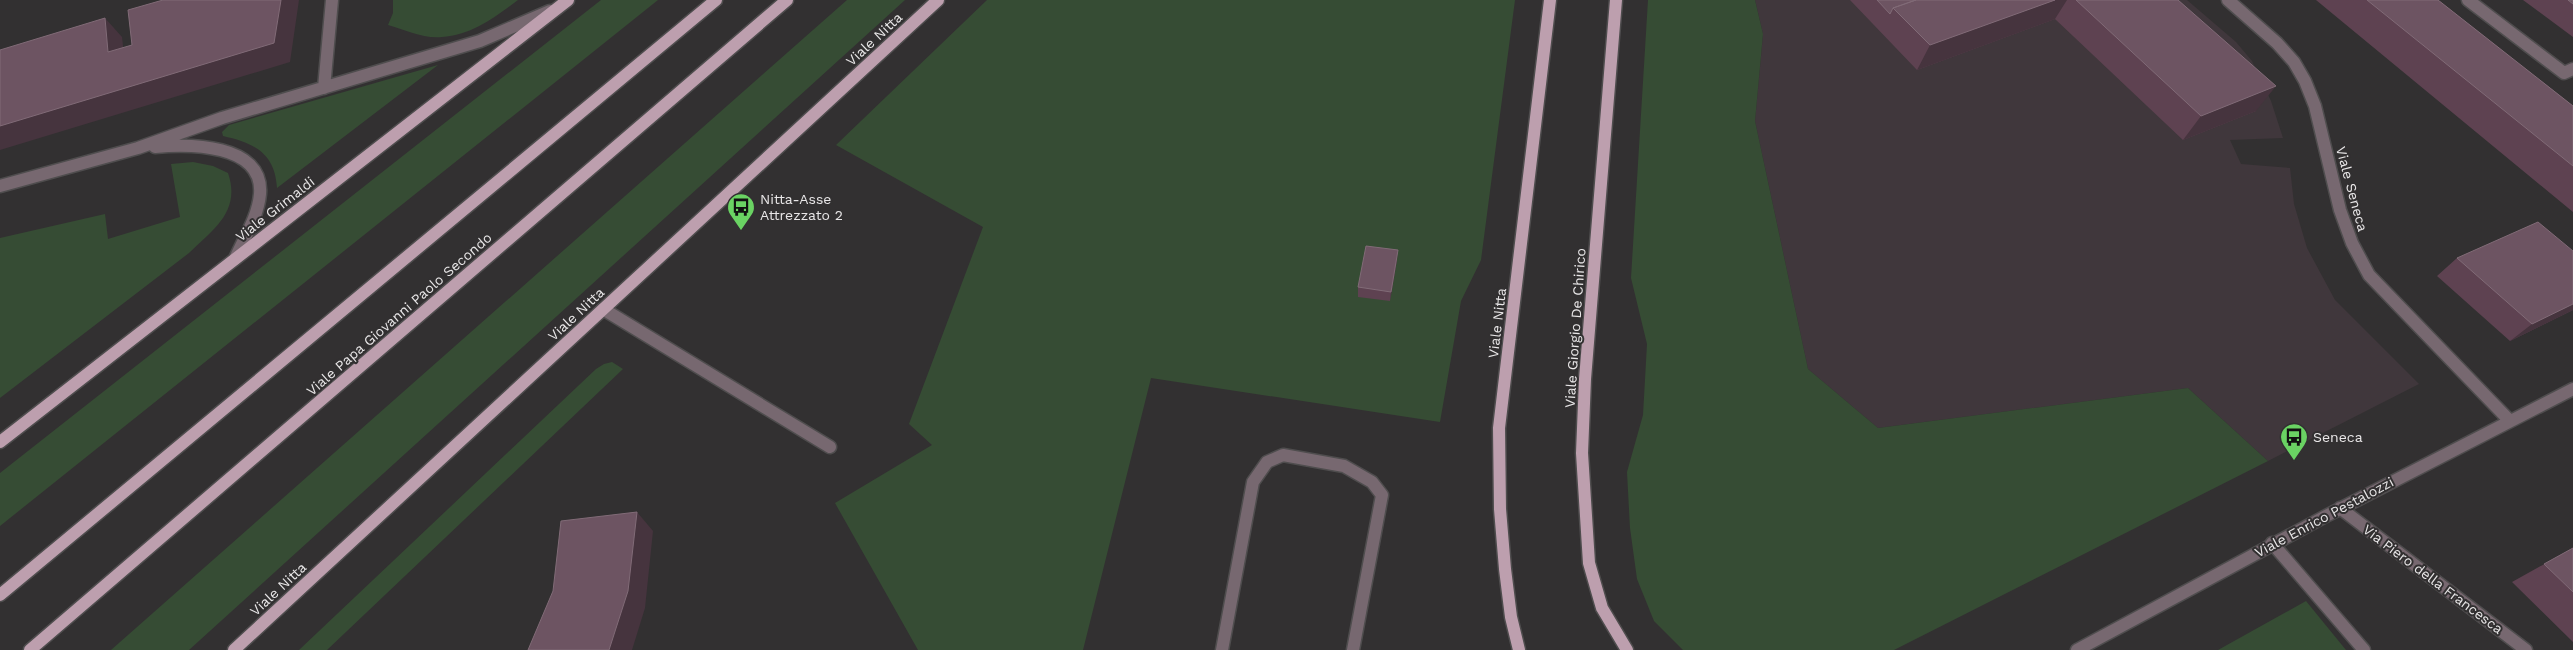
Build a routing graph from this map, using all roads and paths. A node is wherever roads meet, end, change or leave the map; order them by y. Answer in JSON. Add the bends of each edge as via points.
{"nodes":[{"id":1,"x":332,"y":0,"type":"edge"},
{"id":2,"x":568,"y":0,"type":"edge"},
{"id":3,"x":716,"y":0,"type":"edge"},
{"id":4,"x":787,"y":0,"type":"edge"},
{"id":5,"x":938,"y":0,"type":"edge"},
{"id":6,"x":1550,"y":0,"type":"edge"},
{"id":7,"x":1616,"y":0,"type":"edge"},
{"id":8,"x":2228,"y":0,"type":"edge"},
{"id":9,"x":2468,"y":0,"type":"edge"},
{"id":10,"x":557,"y":9,"type":"junction"},
{"id":11,"x":2569,"y":71,"type":"edge"},
{"id":12,"x":324,"y":88,"type":"junction"},
{"id":13,"x":138,"y":148,"type":"junction"},
{"id":14,"x":0,"y":186,"type":"edge"},
{"id":15,"x":235,"y":259,"type":"junction"},
{"id":16,"x":603,"y":309,"type":"junction"},
{"id":17,"x":2573,"y":389,"type":"edge"},
{"id":18,"x":2509,"y":420,"type":"junction"},
{"id":19,"x":0,"y":442,"type":"edge"},
{"id":20,"x":830,"y":446,"type":"dead end"},
{"id":21,"x":2340,"y":508,"type":"junction"},
{"id":22,"x":2272,"y":543,"type":"junction"},
{"id":23,"x":0,"y":595,"type":"edge"},
{"id":24,"x":30,"y":650,"type":"edge"},
{"id":25,"x":234,"y":650,"type":"edge"},
{"id":26,"x":1222,"y":650,"type":"edge"},
{"id":27,"x":1353,"y":650,"type":"edge"},
{"id":28,"x":1519,"y":650,"type":"edge"},
{"id":29,"x":1627,"y":650,"type":"edge"},
{"id":30,"x":2077,"y":650,"type":"edge"},
{"id":31,"x":2364,"y":650,"type":"edge"},
{"id":32,"x":2526,"y":650,"type":"edge"}],
"edges":[{"from":1,"to":12,"type":"street"},
{"from":2,"to":10,"type":"main road","name":"Viale Grimaldi"},
{"from":3,"to":23,"type":"main road"},
{"from":4,"to":24,"type":"main road","name":"Viale Papa Giovanni Paolo Secondo"},
{"from":5,"to":16,"type":"main road","name":"Viale Nitta"},
{"from":6,"to":28,"type":"main road","name":"Viale Nitta","via":[[1499,428],[1504,559],[1511,617]]},
{"from":7,"to":29,"type":"main road","name":"Viale Giorgio De Chirico","via":[[1585,379],[1582,453],[1589,563],[1602,608]]},
{"from":8,"to":18,"type":"street","name":"Viale Seneca","via":[[2275,41],[2301,73],[2314,105],[2342,220],[2354,251],[2369,274]]},
{"from":9,"to":11,"type":"street"},
{"from":10,"to":12,"type":"street","via":[[480,41]]},
{"from":10,"to":15,"type":"main road","name":"Viale Grimaldi"},
{"from":12,"to":13,"type":"street","via":[[222,118]]},
{"from":13,"to":14,"type":"street"},
{"from":13,"to":15,"type":"street","via":[[209,145],[224,149],[254,170],[261,185],[257,207]]},
{"from":15,"to":19,"type":"main road","name":"Viale Grimaldi"},
{"from":16,"to":20,"type":"street"},
{"from":16,"to":25,"type":"main road","name":"Viale Nitta"},
{"from":17,"to":18,"type":"street","name":"Viale Enrico Pestalozzi"},
{"from":18,"to":21,"type":"street","name":"Viale Enrico Pestalozzi"},
{"from":21,"to":22,"type":"street","name":"Viale Enrico Pestalozzi"},
{"from":21,"to":32,"type":"street","name":"Via Piero della Francesca"},
{"from":22,"to":30,"type":"street","name":"Viale Enrico Pestalozzi"},
{"from":22,"to":31,"type":"street"},
{"from":26,"to":27,"type":"street","via":[[1253,482],[1267,462],[1284,455],[1344,466],[1372,482],[1382,496]]}]}
